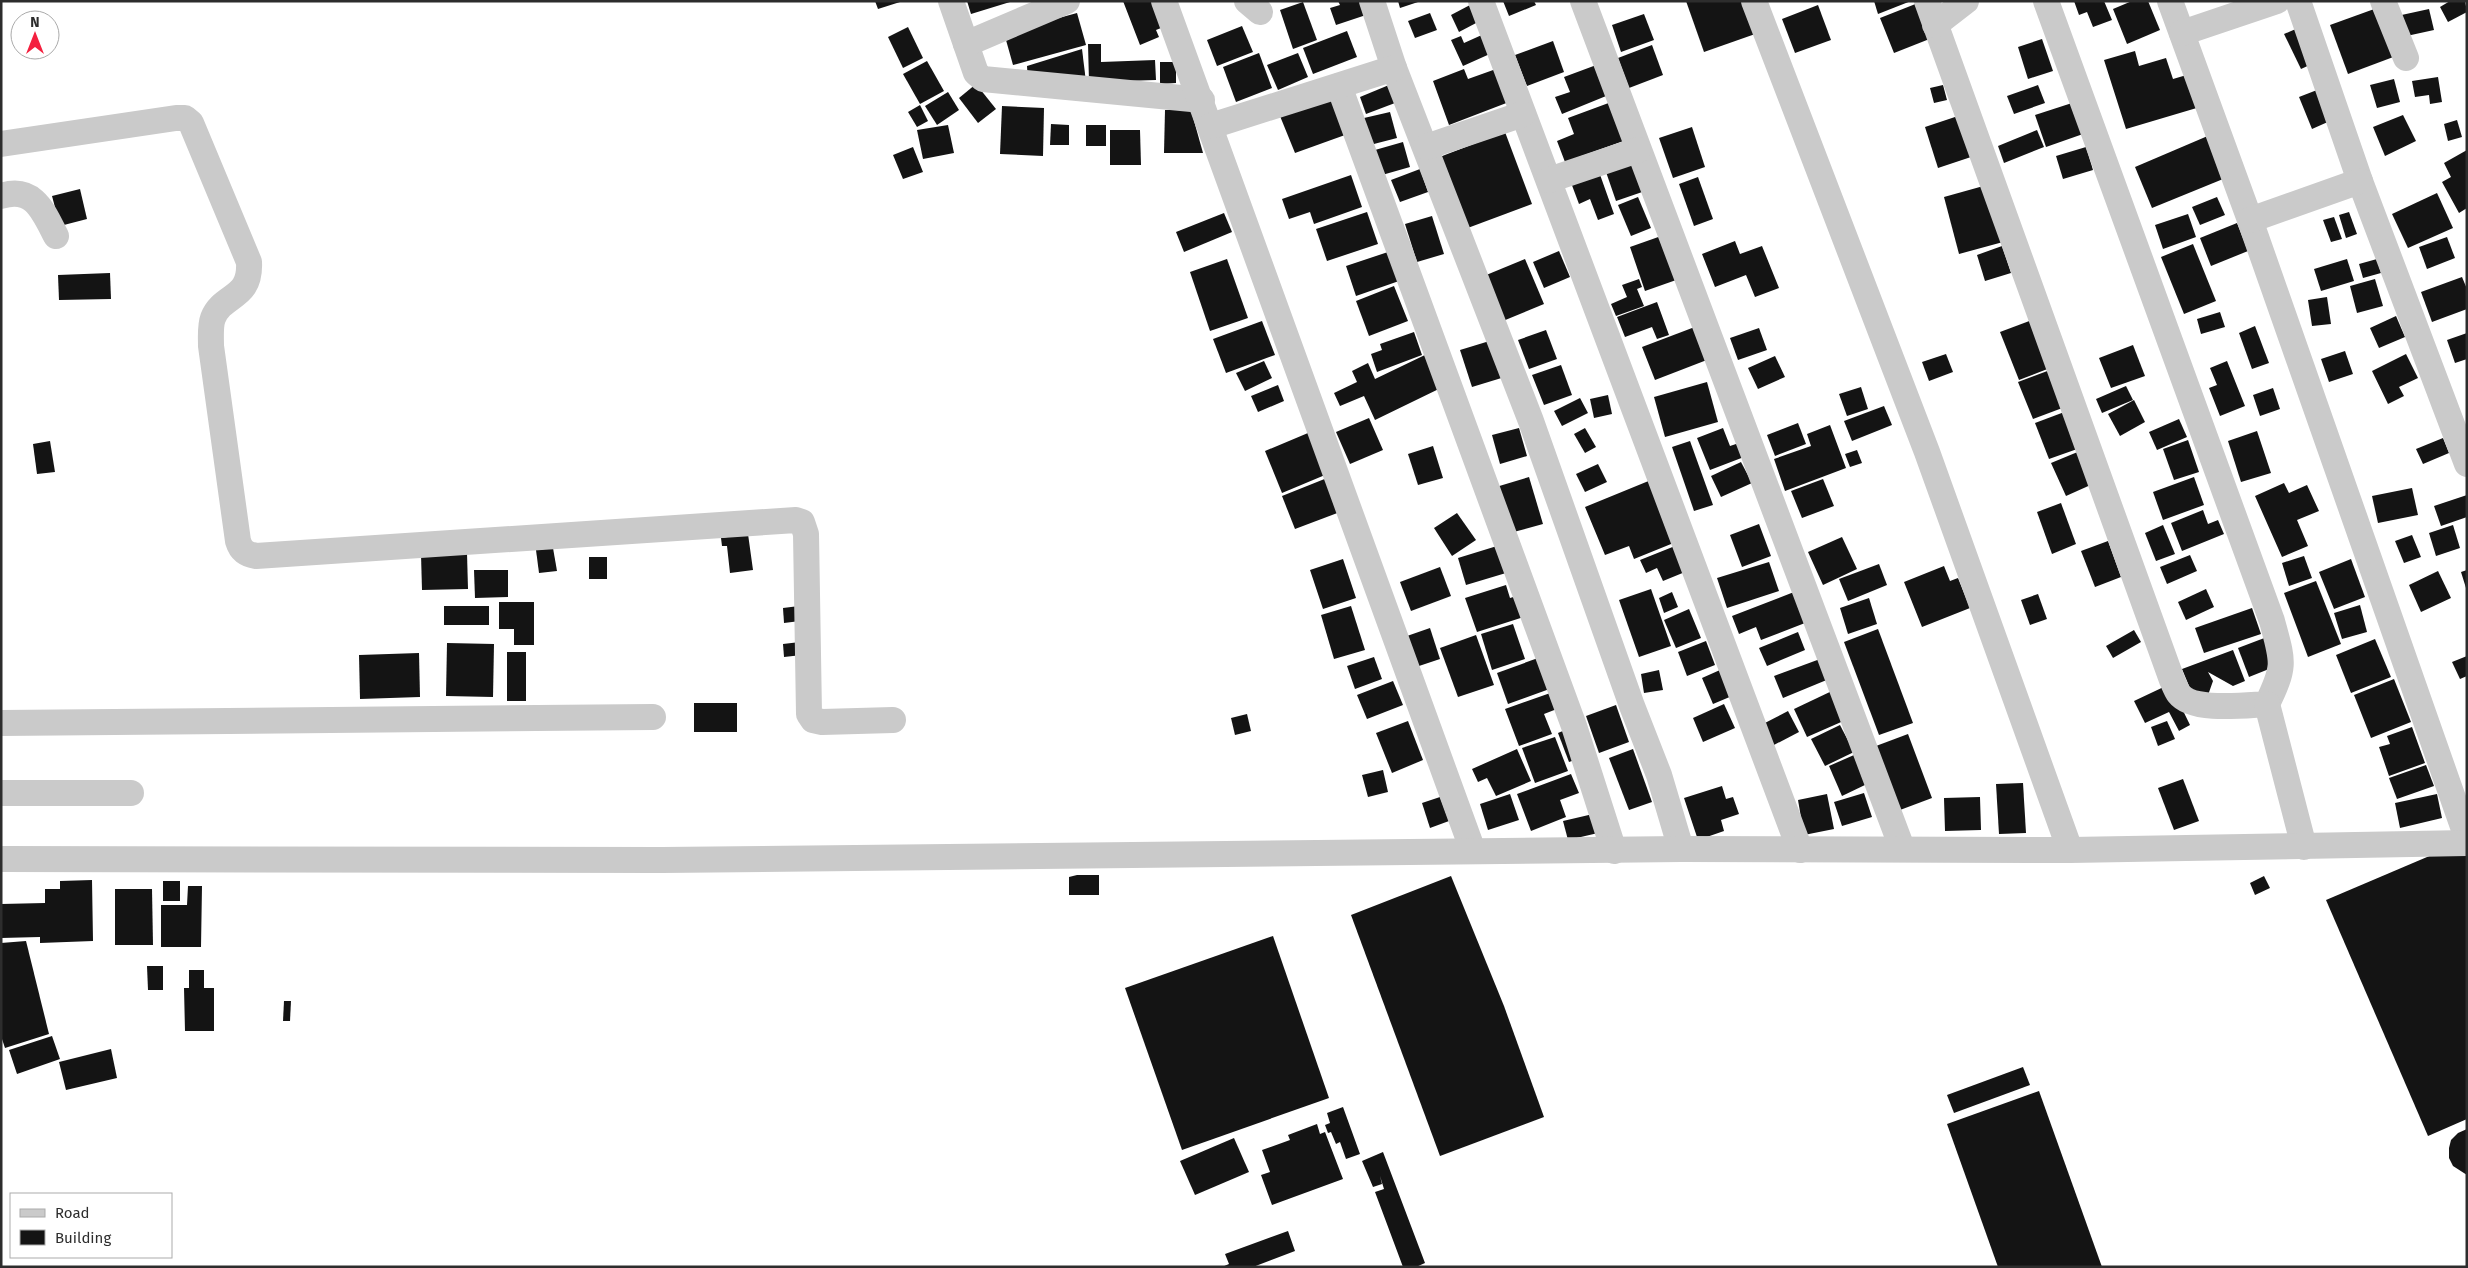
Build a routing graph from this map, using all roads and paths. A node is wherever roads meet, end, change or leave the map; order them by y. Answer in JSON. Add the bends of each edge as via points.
{"nodes":[{"id":1,"x":951,"y":1,"type":"edge"},
{"id":2,"x":1066,"y":1,"type":"edge"},
{"id":3,"x":1164,"y":1,"type":"edge"},
{"id":4,"x":1372,"y":1,"type":"edge"},
{"id":5,"x":1481,"y":1,"type":"edge"},
{"id":6,"x":1583,"y":1,"type":"edge"},
{"id":7,"x":1754,"y":1,"type":"edge"},
{"id":8,"x":1966,"y":1,"type":"edge"},
{"id":9,"x":2046,"y":1,"type":"edge"},
{"id":10,"x":2170,"y":1,"type":"edge"},
{"id":11,"x":2277,"y":1,"type":"edge"},
{"id":12,"x":2298,"y":1,"type":"edge"},
{"id":13,"x":2384,"y":1,"type":"edge"},
{"id":14,"x":1931,"y":13,"type":"edge"},
{"id":15,"x":2182,"y":32,"type":"junction"},
{"id":16,"x":966,"y":44,"type":"junction"},
{"id":17,"x":2406,"y":58,"type":"dead end"},
{"id":18,"x":1394,"y":68,"type":"junction"},
{"id":19,"x":1339,"y":86,"type":"junction"},
{"id":20,"x":1202,"y":100,"type":"junction"},
{"id":21,"x":1524,"y":114,"type":"junction"},
{"id":22,"x":1211,"y":126,"type":"junction"},
{"id":23,"x":1,"y":144,"type":"edge"},
{"id":24,"x":1426,"y":147,"type":"junction"},
{"id":25,"x":1638,"y":150,"type":"junction"},
{"id":26,"x":1549,"y":180,"type":"junction"},
{"id":27,"x":2360,"y":181,"type":"junction"},
{"id":28,"x":1,"y":196,"type":"edge"},
{"id":29,"x":2250,"y":220,"type":"junction"},
{"id":30,"x":56,"y":236,"type":"dead end"},
{"id":31,"x":2467,"y":464,"type":"edge"},
{"id":32,"x":2268,"y":704,"type":"junction"},
{"id":33,"x":653,"y":717,"type":"dead end"},
{"id":34,"x":893,"y":720,"type":"dead end"},
{"id":35,"x":1,"y":723,"type":"edge"},
{"id":36,"x":1,"y":793,"type":"edge"},
{"id":37,"x":131,"y":793,"type":"dead end"},
{"id":38,"x":2467,"y":838,"type":"edge"},
{"id":39,"x":2467,"y":843,"type":"edge"},
{"id":40,"x":2304,"y":847,"type":"junction"},
{"id":41,"x":1902,"y":848,"type":"junction"},
{"id":42,"x":1681,"y":849,"type":"junction"},
{"id":43,"x":1800,"y":850,"type":"junction"},
{"id":44,"x":2070,"y":850,"type":"junction"},
{"id":45,"x":1473,"y":851,"type":"junction"},
{"id":46,"x":1614,"y":851,"type":"junction"},
{"id":47,"x":1,"y":860,"type":"edge"}],
"edges":[{"from":1,"to":16,"type":"street"},
{"from":2,"to":16,"type":"street"},
{"from":3,"to":20,"type":"street"},
{"from":4,"to":18,"type":"street"},
{"from":5,"to":21,"type":"street"},
{"from":6,"to":25,"type":"street"},
{"from":7,"to":44,"type":"street","via":[[1927,452]]},
{"from":8,"to":14,"type":"street"},
{"from":9,"to":32,"type":"street","via":[[2272,621],[2282,659],[2280,678]]},
{"from":10,"to":15,"type":"street"},
{"from":11,"to":15,"type":"street"},
{"from":12,"to":27,"type":"street"},
{"from":13,"to":17,"type":"street"},
{"from":14,"to":32,"type":"street","via":[[2172,680],[2179,694],[2190,703]]},
{"from":15,"to":29,"type":"street"},
{"from":16,"to":20,"type":"street","via":[[976,73],[984,79]]},
{"from":18,"to":19,"type":"street"},
{"from":18,"to":24,"type":"street"},
{"from":19,"to":22,"type":"street"},
{"from":19,"to":46,"type":"street","via":[[1574,726]]},
{"from":20,"to":22,"type":"street"},
{"from":21,"to":24,"type":"street"},
{"from":21,"to":26,"type":"street"},
{"from":22,"to":45,"type":"street"},
{"from":23,"to":34,"type":"street","via":[[176,118],[185,118],[194,129],[248,262],[249,274],[243,289],[213,319],[211,346],[238,541],[248,554],[796,520],[802,522],[806,534],[809,714],[812,720],[822,722]]},
{"from":24,"to":42,"type":"street","via":[[1531,421],[1659,775]]},
{"from":25,"to":26,"type":"street"},
{"from":25,"to":41,"type":"street"},
{"from":26,"to":43,"type":"street"},
{"from":27,"to":29,"type":"street"},
{"from":27,"to":31,"type":"street"},
{"from":28,"to":30,"type":"street","via":[[22,195],[39,204]]},
{"from":29,"to":38,"type":"street"},
{"from":32,"to":40,"type":"street"},
{"from":33,"to":35,"type":"street"},
{"from":36,"to":37,"type":"street"},
{"from":39,"to":40,"type":"street"},
{"from":40,"to":44,"type":"street"},
{"from":41,"to":43,"type":"street"},
{"from":41,"to":44,"type":"street"},
{"from":42,"to":43,"type":"street"},
{"from":42,"to":46,"type":"street"},
{"from":45,"to":46,"type":"street"},
{"from":45,"to":47,"type":"street","via":[[662,860]]}]}
